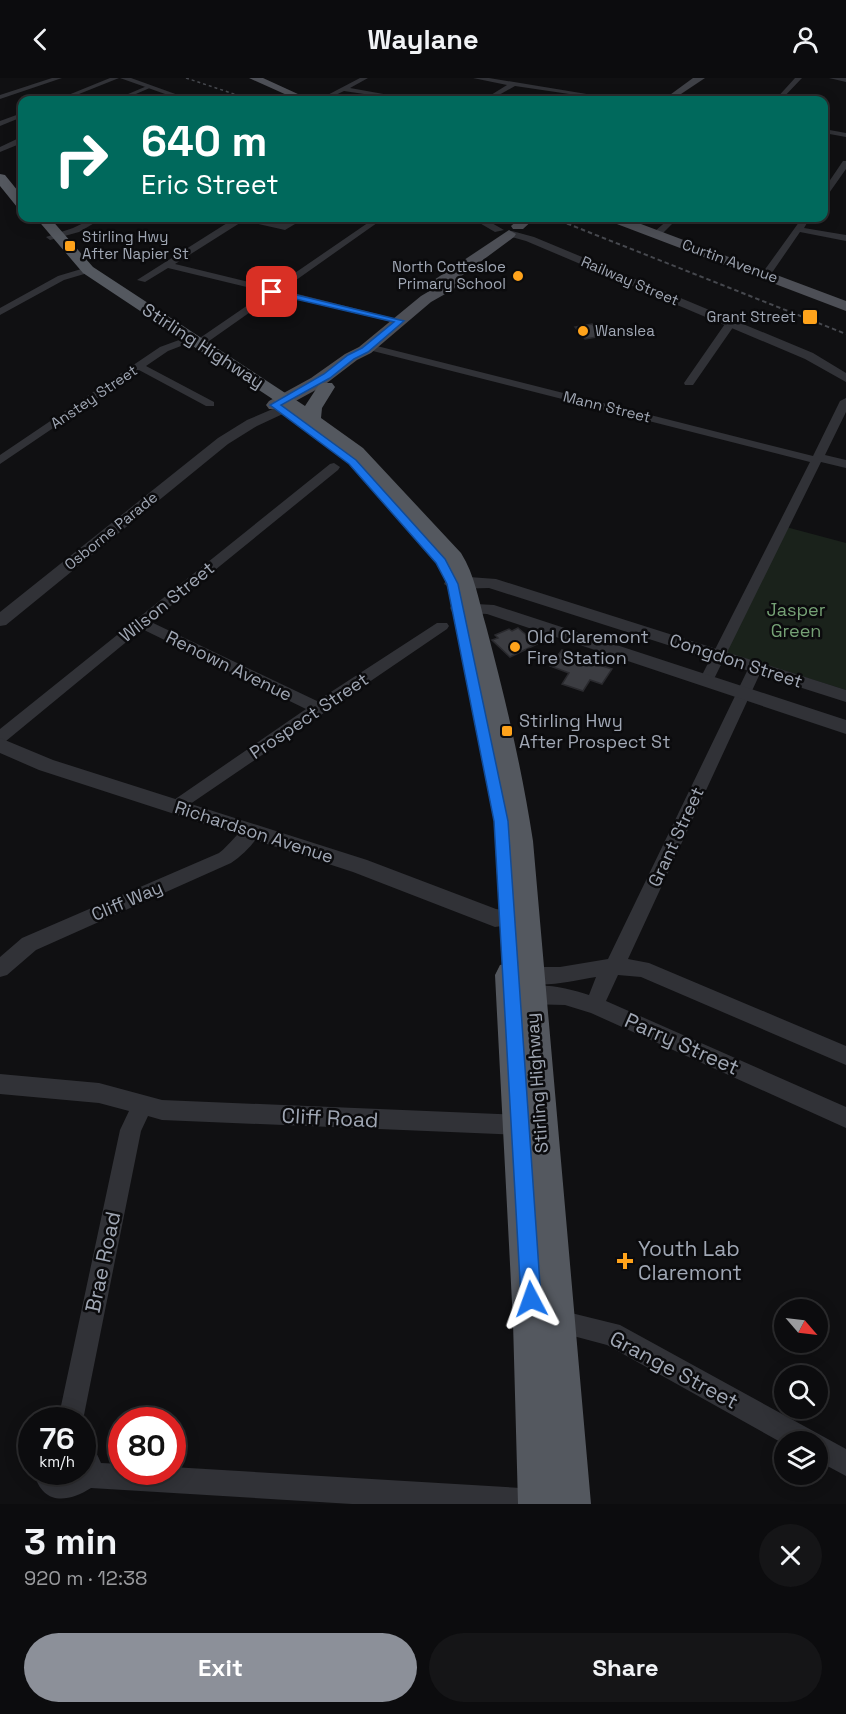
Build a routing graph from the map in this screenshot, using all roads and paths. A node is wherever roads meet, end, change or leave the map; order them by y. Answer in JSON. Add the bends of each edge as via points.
{"nodes":[{"id":1,"x":42,"y":78,"type":"edge"},
{"id":2,"x":59,"y":78,"type":"edge"},
{"id":3,"x":116,"y":78,"type":"edge"},
{"id":4,"x":124,"y":78,"type":"edge"},
{"id":5,"x":254,"y":78,"type":"edge"},
{"id":6,"x":362,"y":78,"type":"edge"},
{"id":7,"x":476,"y":78,"type":"edge"},
{"id":8,"x":701,"y":78,"type":"edge"},
{"id":9,"x":799,"y":78,"type":"edge"},
{"id":10,"x":832,"y":78,"type":"edge"},
{"id":11,"x":547,"y":80,"type":"dead end"},
{"id":12,"x":691,"y":80,"type":"edge"},
{"id":13,"x":846,"y":80,"type":"edge"},
{"id":14,"x":510,"y":85,"type":"junction"},
{"id":15,"x":528,"y":86,"type":"junction"},
{"id":16,"x":149,"y":87,"type":"junction"},
{"id":17,"x":344,"y":89,"type":"junction"},
{"id":18,"x":15,"y":91,"type":"junction"},
{"id":19,"x":69,"y":96,"type":"edge"},
{"id":20,"x":127,"y":96,"type":"edge"},
{"id":21,"x":176,"y":96,"type":"edge"},
{"id":22,"x":297,"y":96,"type":"edge"},
{"id":23,"x":329,"y":96,"type":"edge"},
{"id":24,"x":389,"y":96,"type":"edge"},
{"id":25,"x":492,"y":96,"type":"edge"},
{"id":26,"x":570,"y":96,"type":"edge"},
{"id":27,"x":594,"y":96,"type":"edge"},
{"id":28,"x":676,"y":96,"type":"edge"},
{"id":29,"x":782,"y":96,"type":"edge"},
{"id":30,"x":0,"y":97,"type":"edge"},
{"id":31,"x":18,"y":117,"type":"edge"},
{"id":32,"x":0,"y":124,"type":"edge"},
{"id":33,"x":828,"y":132,"type":"edge"},
{"id":34,"x":846,"y":135,"type":"edge"},
{"id":35,"x":18,"y":143,"type":"edge"},
{"id":36,"x":0,"y":150,"type":"edge"},
{"id":37,"x":846,"y":163,"type":"edge"},
{"id":38,"x":0,"y":168,"type":"edge"},
{"id":39,"x":10,"y":187,"type":"edge"},
{"id":40,"x":828,"y":188,"type":"edge"},
{"id":41,"x":38,"y":222,"type":"edge"},
{"id":42,"x":45,"y":222,"type":"edge"},
{"id":43,"x":89,"y":222,"type":"edge"},
{"id":44,"x":234,"y":222,"type":"edge"},
{"id":45,"x":262,"y":222,"type":"edge"},
{"id":46,"x":294,"y":222,"type":"edge"},
{"id":47,"x":374,"y":222,"type":"edge"},
{"id":48,"x":488,"y":222,"type":"edge"},
{"id":49,"x":626,"y":222,"type":"edge"},
{"id":50,"x":634,"y":222,"type":"edge"},
{"id":51,"x":670,"y":222,"type":"edge"},
{"id":52,"x":803,"y":222,"type":"edge"},
{"id":53,"x":797,"y":229,"type":"junction"},
{"id":54,"x":513,"y":230,"type":"edge"},
{"id":55,"x":659,"y":233,"type":"junction"},
{"id":56,"x":54,"y":236,"type":"junction"},
{"id":57,"x":846,"y":238,"type":"edge"},
{"id":58,"x":167,"y":265,"type":"junction"},
{"id":59,"x":766,"y":270,"type":"junction"},
{"id":60,"x":84,"y":271,"type":"junction"},
{"id":61,"x":142,"y":280,"type":"dead end"},
{"id":62,"x":272,"y":292,"type":"junction"},
{"id":63,"x":846,"y":304,"type":"edge"},
{"id":64,"x":0,"y":312,"type":"edge"},
{"id":65,"x":400,"y":321,"type":"junction"},
{"id":66,"x":731,"y":323,"type":"junction"},
{"id":67,"x":193,"y":341,"type":"junction"},
{"id":68,"x":367,"y":349,"type":"junction"},
{"id":69,"x":140,"y":366,"type":"junction"},
{"id":70,"x":846,"y":373,"type":"edge"},
{"id":71,"x":125,"y":376,"type":"junction"},
{"id":72,"x":154,"y":376,"type":"junction"},
{"id":73,"x":846,"y":378,"type":"edge"},
{"id":74,"x":689,"y":383,"type":"dead end"},
{"id":75,"x":326,"y":387,"type":"junction"},
{"id":76,"x":846,"y":401,"type":"edge"},
{"id":77,"x":210,"y":404,"type":"dead end"},
{"id":78,"x":283,"y":404,"type":"junction"},
{"id":79,"x":312,"y":418,"type":"junction"},
{"id":80,"x":0,"y":460,"type":"edge"},
{"id":81,"x":816,"y":460,"type":"junction"},
{"id":82,"x":846,"y":464,"type":"edge"},
{"id":83,"x":334,"y":468,"type":"dead end"},
{"id":84,"x":457,"y":602,"type":"junction"},
{"id":85,"x":592,"y":615,"type":"junction"},
{"id":86,"x":0,"y":621,"type":"edge"},
{"id":87,"x":141,"y":623,"type":"junction"},
{"id":88,"x":578,"y":639,"type":"junction"},
{"id":89,"x":718,"y":655,"type":"junction"},
{"id":90,"x":756,"y":667,"type":"junction"},
{"id":91,"x":706,"y":681,"type":"junction"},
{"id":92,"x":744,"y":693,"type":"junction"},
{"id":93,"x":846,"y":696,"type":"edge"},
{"id":94,"x":318,"y":708,"type":"junction"},
{"id":95,"x":846,"y":727,"type":"edge"},
{"id":96,"x":0,"y":737,"type":"edge"},
{"id":97,"x":0,"y":745,"type":"edge"},
{"id":98,"x":177,"y":807,"type":"junction"},
{"id":99,"x":252,"y":831,"type":"junction"},
{"id":100,"x":507,"y":918,"type":"junction"},
{"id":101,"x":614,"y":966,"type":"junction"},
{"id":102,"x":0,"y":969,"type":"edge"},
{"id":103,"x":521,"y":985,"type":"junction"},
{"id":104,"x":595,"y":1005,"type":"junction"},
{"id":105,"x":846,"y":1056,"type":"edge"},
{"id":106,"x":0,"y":1084,"type":"edge"},
{"id":107,"x":142,"y":1106,"type":"junction"},
{"id":108,"x":846,"y":1118,"type":"edge"},
{"id":109,"x":519,"y":1125,"type":"junction"},
{"id":110,"x":543,"y":1321,"type":"junction"},
{"id":111,"x":73,"y":1407,"type":"edge"},
{"id":112,"x":787,"y":1431,"type":"edge"},
{"id":113,"x":828,"y":1453,"type":"edge"},
{"id":114,"x":96,"y":1463,"type":"edge"},
{"id":115,"x":846,"y":1463,"type":"edge"},
{"id":116,"x":49,"y":1485,"type":"edge"},
{"id":117,"x":78,"y":1485,"type":"edge"},
{"id":118,"x":549,"y":1503,"type":"edge"}],
"edges":[{"from":1,"to":18,"type":"street"},
{"from":2,"to":18,"type":"street"},
{"from":3,"to":19,"type":"street"},
{"from":4,"to":16,"type":"street"},
{"from":5,"to":22,"type":"main road"},
{"from":6,"to":17,"type":"street"},
{"from":7,"to":14,"type":"street"},
{"from":8,"to":12,"type":"main road"},
{"from":9,"to":29,"type":"street"},
{"from":10,"to":13,"type":"street"},
{"from":11,"to":15,"type":"street"},
{"from":12,"to":28,"type":"main road"},
{"from":14,"to":15,"type":"street"},
{"from":14,"to":25,"type":"street"},
{"from":14,"to":26,"type":"street"},
{"from":15,"to":27,"type":"street"},
{"from":16,"to":20,"type":"street"},
{"from":16,"to":21,"type":"street"},
{"from":17,"to":23,"type":"street"},
{"from":17,"to":24,"type":"street"},
{"from":18,"to":30,"type":"street"},
{"from":31,"to":32,"type":"street"},
{"from":33,"to":34,"type":"street"},
{"from":35,"to":36,"type":"street"},
{"from":37,"to":40,"type":"street"},
{"from":38,"to":39,"type":"highway"},
{"from":41,"to":56,"type":"highway","name":"Stirling Highway"},
{"from":42,"to":56,"type":"highway","name":"Stirling Highway"},
{"from":43,"to":56,"type":"street"},
{"from":44,"to":58,"type":"street"},
{"from":45,"to":46,"type":"street","via":[[285,227]]},
{"from":47,"to":62,"type":"street","name":"Anstey Street"},
{"from":48,"to":54,"type":"street","name":"Railway Street"},
{"from":49,"to":55,"type":"main road","name":"Curtin Avenue"},
{"from":50,"to":55,"type":"main road","name":"Curtin Avenue"},
{"from":51,"to":55,"type":"street"},
{"from":52,"to":53,"type":"street"},
{"from":53,"to":57,"type":"street"},
{"from":53,"to":59,"type":"street"},
{"from":54,"to":65,"type":"main road","via":[[454,275],[449,286]]},
{"from":54,"to":66,"type":"street","name":"Railway Street"},
{"from":55,"to":59,"type":"main road","name":"Curtin Avenue"},
{"from":56,"to":60,"type":"highway","name":"Stirling Highway"},
{"from":58,"to":61,"type":"street"},
{"from":58,"to":62,"type":"street"},
{"from":59,"to":63,"type":"main road","name":"Curtin Avenue"},
{"from":60,"to":64,"type":"street","via":[[61,278]]},
{"from":60,"to":67,"type":"highway","name":"Stirling Highway"},
{"from":62,"to":65,"type":"street"},
{"from":62,"to":67,"type":"street","name":"Anstey Street"},
{"from":65,"to":68,"type":"main road"},
{"from":66,"to":70,"type":"street","name":"Railway Street","via":[[810,353]]},
{"from":66,"to":73,"type":"street","name":"Railway Street","via":[[809,356]]},
{"from":66,"to":74,"type":"street"},
{"from":67,"to":69,"type":"street","name":"Anstey Street","via":[[164,349]]},
{"from":67,"to":78,"type":"highway","name":"Stirling Highway"},
{"from":68,"to":75,"type":"main road","via":[[361,359]]},
{"from":68,"to":78,"type":"main road"},
{"from":68,"to":81,"type":"street","name":"Mann Street"},
{"from":69,"to":71,"type":"street","name":"Anstey Street"},
{"from":69,"to":72,"type":"street"},
{"from":71,"to":72,"type":"street"},
{"from":71,"to":80,"type":"street","name":"Anstey Street"},
{"from":72,"to":77,"type":"street"},
{"from":75,"to":78,"type":"main road"},
{"from":75,"to":79,"type":"highway","via":[[314,405]]},
{"from":76,"to":81,"type":"street"},
{"from":78,"to":79,"type":"highway","name":"Stirling Highway"},
{"from":78,"to":84,"type":"highway","name":"Stirling Highway","via":[[352,462],[441,562]]},
{"from":78,"to":86,"type":"street","name":"Osborne Parade","via":[[223,441]]},
{"from":79,"to":84,"type":"highway","name":"Stirling Highway","via":[[356,452],[453,558]]},
{"from":81,"to":82,"type":"street","name":"Mann Street","via":[[824,458]]},
{"from":81,"to":89,"type":"street"},
{"from":83,"to":87,"type":"street","name":"Wilson Street"},
{"from":84,"to":85,"type":"street","name":"Congdon Street","via":[[490,583]]},
{"from":84,"to":88,"type":"street","name":"Congdon Street"},
{"from":84,"to":94,"type":"street","name":"Prospect Street"},
{"from":84,"to":100,"type":"highway","name":"Stirling Highway","via":[[498,801]]},
{"from":84,"to":103,"type":"highway","name":"Stirling Highway","via":[[515,811]]},
{"from":85,"to":88,"type":"street"},
{"from":85,"to":89,"type":"street","name":"Congdon Street"},
{"from":87,"to":94,"type":"street","name":"Renown Avenue"},
{"from":87,"to":96,"type":"street","name":"Wilson Street"},
{"from":88,"to":91,"type":"street","name":"Congdon Street"},
{"from":89,"to":90,"type":"street","name":"Congdon Street"},
{"from":89,"to":91,"type":"street"},
{"from":90,"to":92,"type":"street","name":"Grant Street"},
{"from":90,"to":93,"type":"street","name":"Congdon Street"},
{"from":91,"to":92,"type":"street","name":"Congdon Street"},
{"from":92,"to":95,"type":"street","name":"Congdon Street"},
{"from":92,"to":101,"type":"street","name":"Grant Street"},
{"from":94,"to":98,"type":"street","name":"Prospect Street"},
{"from":97,"to":98,"type":"street","name":"Richardson Avenue","via":[[46,765]]},
{"from":98,"to":99,"type":"street","name":"Richardson Avenue"},
{"from":99,"to":100,"type":"street","name":"Richardson Avenue","via":[[360,866],[495,918]]},
{"from":99,"to":102,"type":"street","name":"Cliff Way","via":[[225,858],[29,944]]},
{"from":100,"to":103,"type":"highway","name":"Stirling Highway"},
{"from":101,"to":103,"type":"street"},
{"from":101,"to":104,"type":"street","name":"Grant Street"},
{"from":101,"to":105,"type":"street","via":[[642,969]]},
{"from":103,"to":104,"type":"street","name":"Parry Street"},
{"from":103,"to":109,"type":"highway","name":"Stirling Highway"},
{"from":103,"to":110,"type":"highway","name":"Stirling Highway"},
{"from":104,"to":108,"type":"street","name":"Parry Street"},
{"from":106,"to":107,"type":"street","via":[[99,1093]]},
{"from":107,"to":109,"type":"street","name":"Cliff Road","via":[[174,1111]]},
{"from":107,"to":111,"type":"street","name":"Brae Road","via":[[131,1130]]},
{"from":109,"to":110,"type":"highway","name":"Stirling Highway"},
{"from":110,"to":112,"type":"street","name":"Grange Street","via":[[611,1334]]},
{"from":110,"to":118,"type":"highway","name":"Stirling Highway"},
{"from":113,"to":115,"type":"street"},
{"from":114,"to":118,"type":"street"},
{"from":116,"to":117,"type":"street","via":[[59,1494],[68,1494]]}]}
